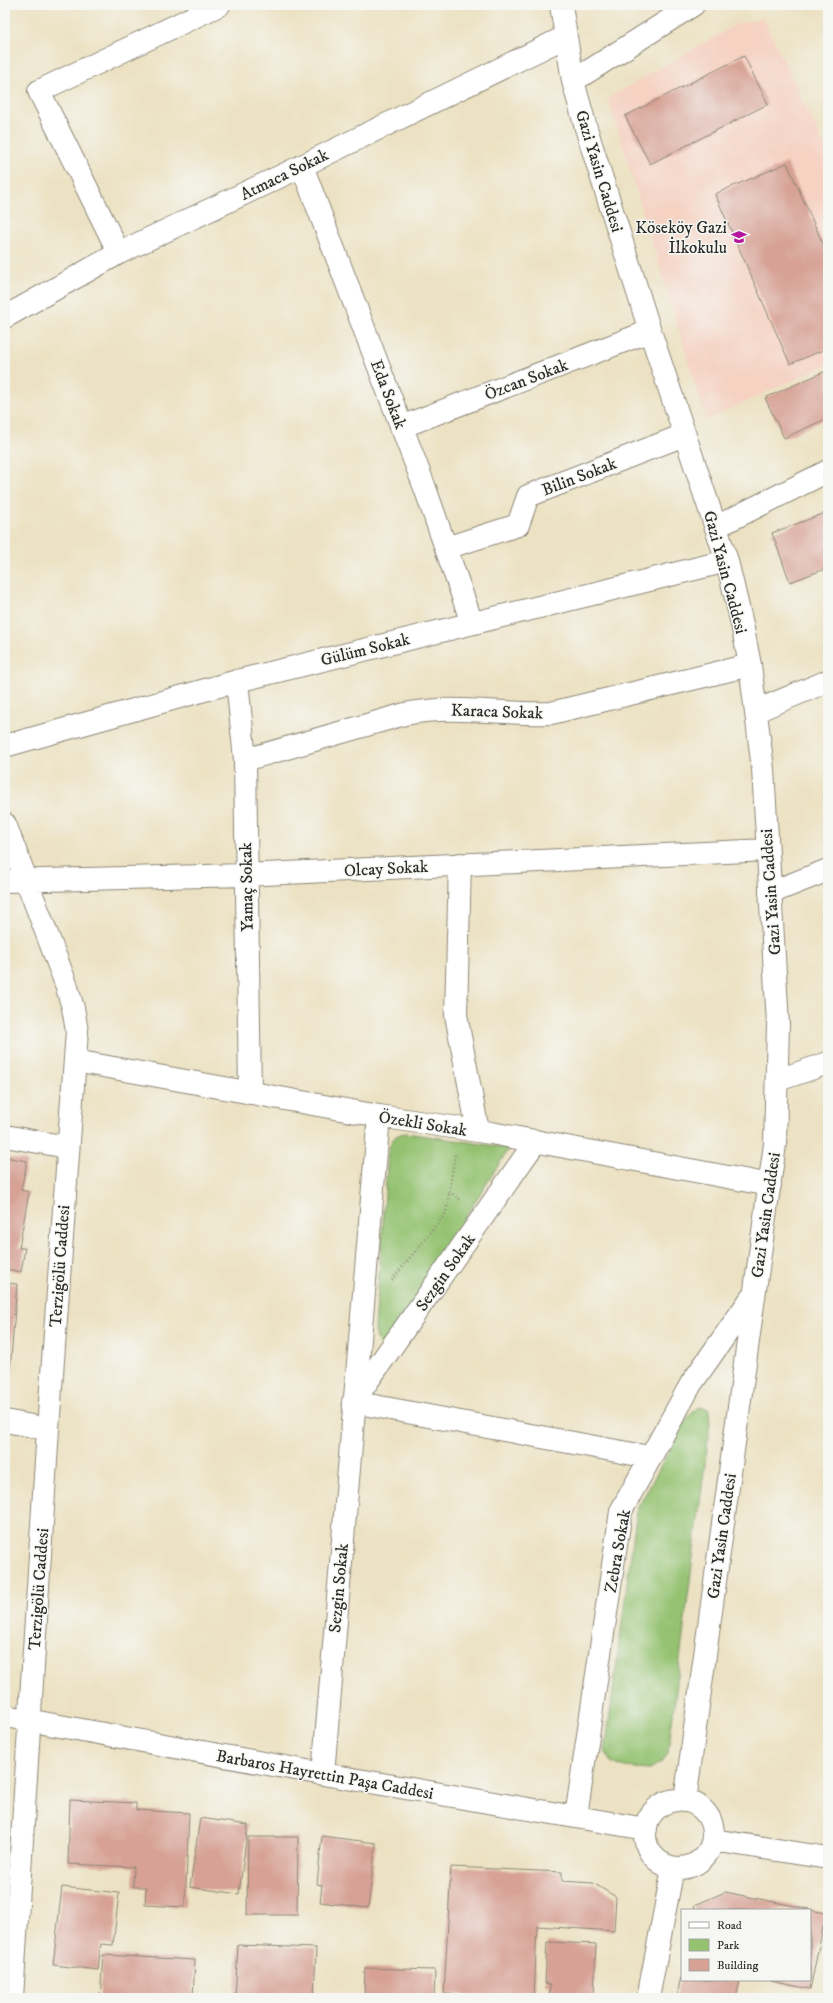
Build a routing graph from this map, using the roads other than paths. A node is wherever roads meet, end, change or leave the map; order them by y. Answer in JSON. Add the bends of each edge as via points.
{"nodes":[{"id":1,"x":219,"y":5,"type":"edge"},
{"id":2,"x":561,"y":5,"type":"edge"},
{"id":3,"x":693,"y":5,"type":"edge"},
{"id":4,"x":565,"y":37,"type":"junction"},
{"id":5,"x":573,"y":81,"type":"junction"},
{"id":6,"x":302,"y":166,"type":"junction"},
{"id":7,"x":119,"y":253,"type":"junction"},
{"id":8,"x":5,"y":317,"type":"edge"},
{"id":9,"x":650,"y":331,"type":"junction"},
{"id":10,"x":402,"y":427,"type":"junction"},
{"id":11,"x":684,"y":435,"type":"junction"},
{"id":12,"x":828,"y":472,"type":"edge"},
{"id":13,"x":716,"y":527,"type":"junction"},
{"id":14,"x":446,"y":548,"type":"junction"},
{"id":15,"x":727,"y":561,"type":"junction"},
{"id":16,"x":472,"y":623,"type":"junction"},
{"id":17,"x":750,"y":665,"type":"junction"},
{"id":18,"x":237,"y":681,"type":"junction"},
{"id":19,"x":828,"y":681,"type":"edge"},
{"id":20,"x":756,"y":711,"type":"junction"},
{"id":21,"x":5,"y":746,"type":"edge"},
{"id":22,"x":245,"y":760,"type":"junction"},
{"id":23,"x":5,"y":824,"type":"edge"},
{"id":24,"x":767,"y":850,"type":"junction"},
{"id":25,"x":460,"y":864,"type":"junction"},
{"id":26,"x":828,"y":870,"type":"edge"},
{"id":27,"x":246,"y":875,"type":"junction"},
{"id":28,"x":16,"y":881,"type":"edge"},
{"id":29,"x":770,"y":893,"type":"junction"},
{"id":30,"x":75,"y":1061,"type":"junction"},
{"id":31,"x":828,"y":1063,"type":"edge"},
{"id":32,"x":778,"y":1080,"type":"junction"},
{"id":33,"x":250,"y":1092,"type":"junction"},
{"id":34,"x":379,"y":1116,"type":"junction"},
{"id":35,"x":478,"y":1131,"type":"junction"},
{"id":36,"x":5,"y":1136,"type":"edge"},
{"id":37,"x":536,"y":1141,"type":"junction"},
{"id":38,"x":67,"y":1147,"type":"junction"},
{"id":39,"x":770,"y":1185,"type":"junction"},
{"id":40,"x":754,"y":1295,"type":"junction"},
{"id":41,"x":353,"y":1402,"type":"junction"},
{"id":42,"x":5,"y":1421,"type":"edge"},
{"id":43,"x":48,"y":1429,"type":"junction"},
{"id":44,"x":649,"y":1457,"type":"junction"},
{"id":45,"x":5,"y":1716,"type":"edge"},
{"id":46,"x":30,"y":1720,"type":"junction"},
{"id":47,"x":323,"y":1774,"type":"junction"},
{"id":48,"x":685,"y":1801,"type":"junction"},
{"id":49,"x":576,"y":1817,"type":"junction"},
{"id":50,"x":646,"y":1829,"type":"junction"},
{"id":51,"x":713,"y":1840,"type":"junction"},
{"id":52,"x":828,"y":1858,"type":"edge"},
{"id":53,"x":673,"y":1868,"type":"junction"},
{"id":54,"x":12,"y":1998,"type":"edge"},
{"id":55,"x":648,"y":1998,"type":"edge"}],
"edges":[{"from":1,"to":7,"type":"street","via":[[38,92]]},
{"from":2,"to":4,"type":"street","name":"Gazi Yasin Caddesi"},
{"from":3,"to":5,"type":"street"},
{"from":4,"to":5,"type":"street","name":"Gazi Yasin Caddesi"},
{"from":4,"to":6,"type":"street","name":"Atmaca Sokak"},
{"from":5,"to":9,"type":"street","name":"Gazi Yasin Caddesi"},
{"from":6,"to":7,"type":"street","name":"Atmaca Sokak"},
{"from":6,"to":10,"type":"street","name":"Eda Sokak"},
{"from":7,"to":8,"type":"street","name":"Atmaca Sokak"},
{"from":9,"to":10,"type":"street","name":"Özcan Sokak"},
{"from":9,"to":11,"type":"street","name":"Gazi Yasin Caddesi"},
{"from":10,"to":14,"type":"street","name":"Eda Sokak"},
{"from":11,"to":13,"type":"street","name":"Gazi Yasin Caddesi"},
{"from":11,"to":14,"type":"street","name":"Bilin Sokak","via":[[528,496],[518,525]]},
{"from":12,"to":13,"type":"street"},
{"from":13,"to":15,"type":"street","name":"Gazi Yasin Caddesi"},
{"from":14,"to":16,"type":"street","name":"Eda Sokak"},
{"from":15,"to":16,"type":"street","name":"Gülüm Sokak"},
{"from":15,"to":17,"type":"street","name":"Gazi Yasin Caddesi"},
{"from":16,"to":18,"type":"street","name":"Gülüm Sokak"},
{"from":17,"to":20,"type":"street","name":"Gazi Yasin Caddesi"},
{"from":17,"to":22,"type":"street","name":"Karaca Sokak","via":[[551,713],[527,714],[454,708],[421,711]]},
{"from":18,"to":21,"type":"street","name":"Gülüm Sokak"},
{"from":18,"to":22,"type":"street","name":"Yamaç Sokak"},
{"from":19,"to":20,"type":"street"},
{"from":20,"to":24,"type":"street","name":"Gazi Yasin Caddesi","via":[[763,769]]},
{"from":22,"to":27,"type":"street","name":"Yamaç Sokak"},
{"from":23,"to":28,"type":"street","name":"Terzigölü Caddesi"},
{"from":24,"to":25,"type":"street","name":"Olcay Sokak"},
{"from":24,"to":29,"type":"street","name":"Gazi Yasin Caddesi"},
{"from":25,"to":27,"type":"street","name":"Olcay Sokak"},
{"from":25,"to":35,"type":"street","via":[[456,1015]]},
{"from":26,"to":29,"type":"street"},
{"from":27,"to":28,"type":"street","name":"Olcay Sokak"},
{"from":27,"to":33,"type":"street","name":"Yamaç Sokak"},
{"from":28,"to":30,"type":"street","name":"Terzigölü Caddesi","via":[[66,984],[77,1031]]},
{"from":29,"to":32,"type":"street","name":"Gazi Yasin Caddesi","via":[[778,1024]]},
{"from":30,"to":33,"type":"street","name":"Özekli Sokak"},
{"from":30,"to":38,"type":"street","name":"Terzigölü Caddesi"},
{"from":31,"to":32,"type":"street"},
{"from":32,"to":39,"type":"street","name":"Gazi Yasin Caddesi"},
{"from":33,"to":34,"type":"street","name":"Özekli Sokak"},
{"from":34,"to":35,"type":"street","name":"Özekli Sokak"},
{"from":34,"to":41,"type":"street","name":"Sezgin Sokak"},
{"from":35,"to":37,"type":"street","name":"Özekli Sokak"},
{"from":36,"to":38,"type":"street"},
{"from":37,"to":39,"type":"street","name":"Özekli Sokak"},
{"from":37,"to":41,"type":"street","name":"Sezgin Sokak"},
{"from":38,"to":43,"type":"street","name":"Terzigölü Caddesi"},
{"from":39,"to":40,"type":"street","name":"Gazi Yasin Caddesi"},
{"from":40,"to":44,"type":"street","name":"Zebra Sokak","via":[[691,1384]]},
{"from":40,"to":48,"type":"street","name":"Gazi Yasin Caddesi"},
{"from":41,"to":44,"type":"street"},
{"from":41,"to":47,"type":"street","name":"Sezgin Sokak"},
{"from":42,"to":43,"type":"street"},
{"from":43,"to":46,"type":"street","name":"Terzigölü Caddesi"},
{"from":44,"to":49,"type":"street","name":"Zebra Sokak","via":[[621,1510]]},
{"from":45,"to":46,"type":"street","name":"Barbaros Hayrettin Paşa Caddesi"},
{"from":46,"to":47,"type":"street","name":"Barbaros Hayrettin Paşa Caddesi"},
{"from":46,"to":54,"type":"street","name":"Terzigölü Caddesi"},
{"from":47,"to":49,"type":"street","name":"Barbaros Hayrettin Paşa Caddesi"},
{"from":48,"to":50,"type":"street","via":[[669,1802],[655,1810]]},
{"from":48,"to":51,"type":"street","via":[[695,1804],[710,1819]]},
{"from":49,"to":50,"type":"street","name":"Barbaros Hayrettin Paşa Caddesi"},
{"from":50,"to":53,"type":"street","via":[[646,1841],[650,1852],[658,1861]]},
{"from":51,"to":52,"type":"street"},
{"from":51,"to":53,"type":"street","via":[[709,1851],[701,1860],[692,1866]]},
{"from":53,"to":55,"type":"street"}]}
